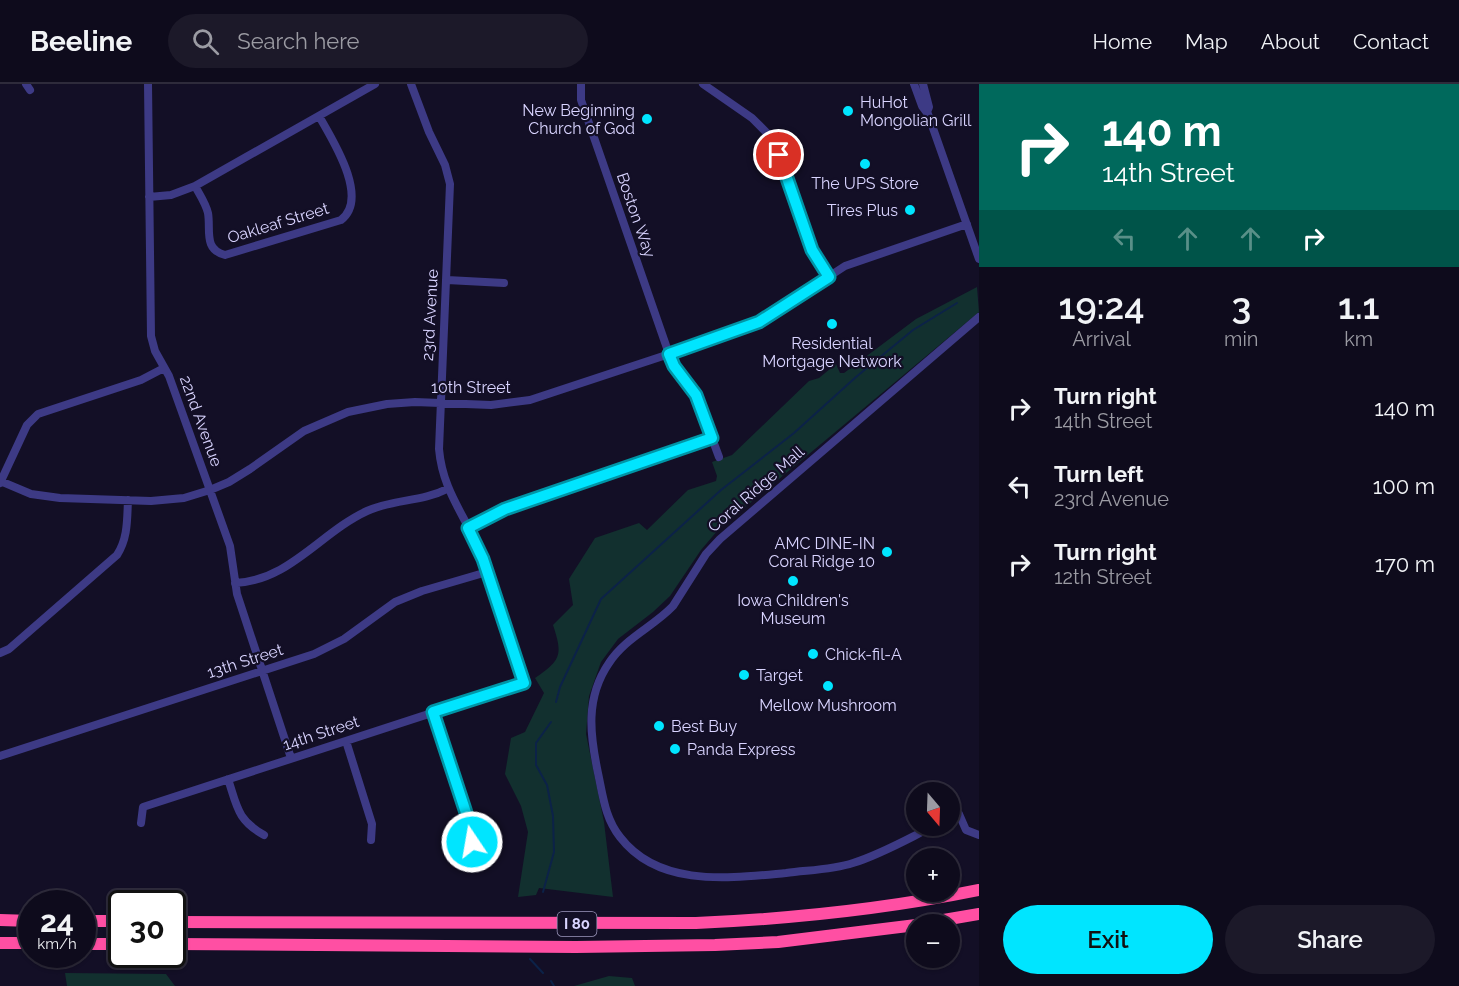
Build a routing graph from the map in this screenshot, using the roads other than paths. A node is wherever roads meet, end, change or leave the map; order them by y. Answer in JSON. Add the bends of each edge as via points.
{"nodes":[{"id":1,"x":148,"y":84,"type":"edge"},
{"id":2,"x":375,"y":84,"type":"edge"},
{"id":3,"x":411,"y":84,"type":"edge"},
{"id":4,"x":581,"y":84,"type":"edge"},
{"id":5,"x":703,"y":84,"type":"edge"},
{"id":6,"x":914,"y":84,"type":"edge"},
{"id":7,"x":923,"y":84,"type":"edge"},
{"id":8,"x":927,"y":112,"type":"junction"},
{"id":9,"x":319,"y":116,"type":"junction"},
{"id":10,"x":195,"y":186,"type":"junction"},
{"id":11,"x":148,"y":197,"type":"junction"},
{"id":12,"x":967,"y":224,"type":"junction"},
{"id":13,"x":979,"y":259,"type":"edge"},
{"id":14,"x":829,"y":277,"type":"junction"},
{"id":15,"x":447,"y":280,"type":"junction"},
{"id":16,"x":504,"y":283,"type":"dead end"},
{"id":17,"x":979,"y":317,"type":"edge"},
{"id":18,"x":669,"y":354,"type":"junction"},
{"id":19,"x":164,"y":368,"type":"junction"},
{"id":20,"x":441,"y":403,"type":"junction"},
{"id":21,"x":712,"y":438,"type":"junction"},
{"id":22,"x":718,"y":457,"type":"dead end"},
{"id":23,"x":0,"y":482,"type":"edge"},
{"id":24,"x":447,"y":489,"type":"junction"},
{"id":25,"x":210,"y":490,"type":"junction"},
{"id":26,"x":128,"y":501,"type":"junction"},
{"id":27,"x":468,"y":528,"type":"junction"},
{"id":28,"x":487,"y":572,"type":"junction"},
{"id":29,"x":235,"y":583,"type":"junction"},
{"id":30,"x":0,"y":653,"type":"edge"},
{"id":31,"x":263,"y":671,"type":"junction"},
{"id":32,"x":524,"y":683,"type":"joint"},
{"id":33,"x":433,"y":712,"type":"junction"},
{"id":34,"x":346,"y":741,"type":"junction"},
{"id":35,"x":0,"y":756,"type":"edge"},
{"id":36,"x":291,"y":758,"type":"junction"},
{"id":37,"x":228,"y":779,"type":"junction"},
{"id":38,"x":960,"y":816,"type":"edge"},
{"id":39,"x":141,"y":823,"type":"dead end"},
{"id":40,"x":473,"y":834,"type":"dead end"},
{"id":41,"x":264,"y":835,"type":"dead end"},
{"id":42,"x":979,"y":835,"type":"edge"},
{"id":43,"x":913,"y":836,"type":"edge"},
{"id":44,"x":371,"y":840,"type":"dead end"},
{"id":45,"x":979,"y":890,"type":"edge"},
{"id":46,"x":979,"y":915,"type":"edge"},
{"id":47,"x":960,"y":918,"type":"edge"},
{"id":48,"x":0,"y":920,"type":"edge"},
{"id":49,"x":18,"y":921,"type":"edge"},
{"id":50,"x":186,"y":921,"type":"edge"},
{"id":51,"x":906,"y":926,"type":"edge"},
{"id":52,"x":0,"y":943,"type":"edge"},
{"id":53,"x":18,"y":943,"type":"edge"},
{"id":54,"x":186,"y":944,"type":"edge"}],
"edges":[{"from":1,"to":11,"type":"street","name":"22nd Avenue"},
{"from":2,"to":9,"type":"street"},
{"from":3,"to":15,"type":"street","name":"23rd Avenue","via":[[448,173]]},
{"from":4,"to":18,"type":"street","name":"Boston Way","via":[[581,100]]},
{"from":5,"to":14,"type":"street","via":[[768,134],[782,162],[812,250]]},
{"from":6,"to":8,"type":"street"},
{"from":7,"to":8,"type":"street"},
{"from":8,"to":12,"type":"street"},
{"from":9,"to":10,"type":"street"},
{"from":9,"to":10,"type":"street","name":"Oakleaf Street","via":[[348,175],[351,206],[341,220],[219,254],[211,246],[208,214]]},
{"from":10,"to":11,"type":"street","via":[[171,195]]},
{"from":11,"to":19,"type":"street","name":"22nd Avenue","via":[[151,336]]},
{"from":12,"to":13,"type":"street"},
{"from":12,"to":14,"type":"street","name":"10th Street","via":[[855,262]]},
{"from":14,"to":18,"type":"street","name":"10th Street","via":[[753,325]]},
{"from":15,"to":16,"type":"street"},
{"from":15,"to":20,"type":"street","name":"23rd Avenue"},
{"from":17,"to":43,"type":"street","name":"Coral Ridge Mall","via":[[720,539],[666,613],[614,655],[597,686],[591,722],[601,788],[613,826],[637,853],[676,872],[730,877],[841,866],[864,860]]},
{"from":18,"to":20,"type":"street","name":"10th Street","via":[[530,400],[491,405]]},
{"from":18,"to":21,"type":"street","name":"Boston Way","via":[[696,395]]},
{"from":19,"to":23,"type":"street","via":[[141,380],[38,414],[27,425]]},
{"from":19,"to":25,"type":"street","name":"22nd Avenue"},
{"from":20,"to":24,"type":"street","name":"23rd Avenue","via":[[440,464]]},
{"from":20,"to":25,"type":"street","name":"10th Street","via":[[387,404],[334,417],[304,431],[242,475]]},
{"from":21,"to":22,"type":"street","name":"Boston Way"},
{"from":21,"to":27,"type":"street","via":[[505,509]]},
{"from":23,"to":26,"type":"street","name":"10th Street","via":[[41,496]]},
{"from":24,"to":27,"type":"street","name":"23rd Avenue"},
{"from":24,"to":29,"type":"street","via":[[369,510],[276,573],[257,581]]},
{"from":25,"to":26,"type":"street","name":"10th Street","via":[[168,500]]},
{"from":25,"to":29,"type":"street","name":"22nd Avenue","via":[[230,546]]},
{"from":26,"to":30,"type":"street","via":[[127,530],[117,555]]},
{"from":27,"to":28,"type":"street","name":"23rd Avenue"},
{"from":28,"to":31,"type":"street","name":"13th Street","via":[[408,596],[331,647]]},
{"from":28,"to":32,"type":"street","name":"23rd Avenue"},
{"from":29,"to":31,"type":"street","name":"22nd Avenue"},
{"from":31,"to":35,"type":"street","name":"13th Street"},
{"from":31,"to":36,"type":"street","name":"22nd Avenue"},
{"from":32,"to":33,"type":"street","name":"14th Street"},
{"from":33,"to":34,"type":"street","name":"14th Street"},
{"from":33,"to":40,"type":"street"},
{"from":34,"to":36,"type":"street","name":"14th Street"},
{"from":34,"to":44,"type":"street","via":[[372,824]]},
{"from":36,"to":37,"type":"street","name":"14th Street"},
{"from":37,"to":39,"type":"street","name":"14th Street","via":[[143,807]]},
{"from":37,"to":41,"type":"street","via":[[241,818]]},
{"from":38,"to":42,"type":"street","via":[[966,830]]},
{"from":45,"to":50,"type":"highway","number":"I 80","via":[[848,911],[696,923]]},
{"from":46,"to":47,"type":"highway"},
{"from":48,"to":49,"type":"highway"},
{"from":51,"to":54,"type":"highway","number":"I 80","via":[[778,942],[692,946]]},
{"from":52,"to":53,"type":"highway"}]}
